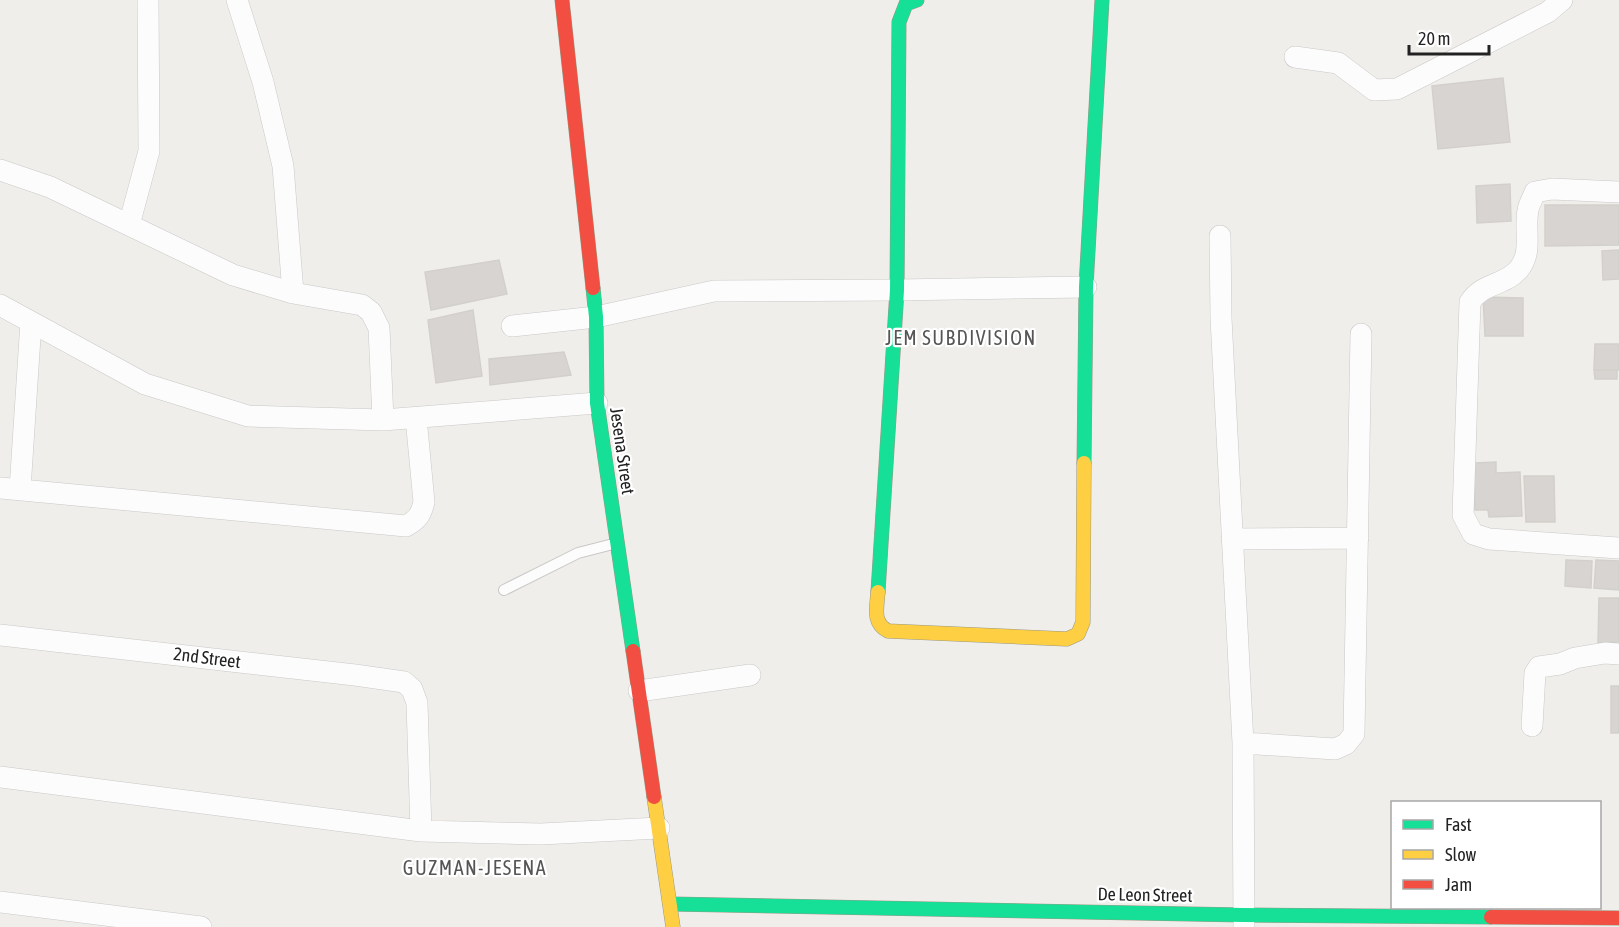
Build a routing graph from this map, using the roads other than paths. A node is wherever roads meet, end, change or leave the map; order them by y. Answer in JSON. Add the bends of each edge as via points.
{"nodes":[{"id":1,"x":148,"y":0,"type":"edge"},
{"id":2,"x":237,"y":0,"type":"edge"},
{"id":3,"x":562,"y":0,"type":"edge"},
{"id":4,"x":917,"y":0,"type":"edge"},
{"id":5,"x":1102,"y":0,"type":"edge"},
{"id":6,"x":1562,"y":0,"type":"edge"},
{"id":7,"x":1295,"y":57,"type":"dead end"},
{"id":8,"x":0,"y":170,"type":"edge"},
{"id":9,"x":1619,"y":192,"type":"edge"},
{"id":10,"x":129,"y":225,"type":"junction"},
{"id":11,"x":1220,"y":236,"type":"dead end"},
{"id":12,"x":1086,"y":287,"type":"junction"},
{"id":13,"x":897,"y":290,"type":"junction"},
{"id":14,"x":293,"y":293,"type":"junction"},
{"id":15,"x":0,"y":305,"type":"edge"},
{"id":16,"x":596,"y":317,"type":"junction"},
{"id":17,"x":31,"y":322,"type":"junction"},
{"id":18,"x":512,"y":326,"type":"dead end"},
{"id":19,"x":1361,"y":334,"type":"dead end"},
{"id":20,"x":597,"y":403,"type":"junction"},
{"id":21,"x":416,"y":418,"type":"junction"},
{"id":22,"x":383,"y":420,"type":"junction"},
{"id":23,"x":10,"y":489,"type":"edge"},
{"id":24,"x":1358,"y":538,"type":"junction"},
{"id":25,"x":1232,"y":539,"type":"junction"},
{"id":26,"x":618,"y":543,"type":"junction"},
{"id":27,"x":1619,"y":548,"type":"edge"},
{"id":28,"x":504,"y":590,"type":"dead end"},
{"id":29,"x":0,"y":635,"type":"edge"},
{"id":30,"x":1619,"y":654,"type":"edge"},
{"id":31,"x":750,"y":675,"type":"dead end"},
{"id":32,"x":639,"y":691,"type":"junction"},
{"id":33,"x":1532,"y":726,"type":"dead end"},
{"id":34,"x":1243,"y":743,"type":"junction"},
{"id":35,"x":0,"y":777,"type":"edge"},
{"id":36,"x":659,"y":828,"type":"junction"},
{"id":37,"x":421,"y":831,"type":"junction"},
{"id":38,"x":0,"y":902,"type":"edge"},
{"id":39,"x":671,"y":904,"type":"junction"},
{"id":40,"x":1619,"y":918,"type":"edge"},
{"id":41,"x":1244,"y":921,"type":"edge"},
{"id":42,"x":1505,"y":922,"type":"edge"},
{"id":43,"x":179,"y":926,"type":"edge"},
{"id":44,"x":201,"y":927,"type":"edge"},
{"id":45,"x":673,"y":927,"type":"edge"}],
"edges":[{"from":1,"to":10,"type":"street","via":[[149,151]]},
{"from":2,"to":14,"type":"street","via":[[263,82],[283,166]]},
{"from":3,"to":16,"type":"street","name":"Jesena Street"},
{"from":4,"to":13,"type":"street","via":[[906,4],[899,22]]},
{"from":5,"to":12,"type":"street"},
{"from":6,"to":7,"type":"street","via":[[1548,12],[1398,89],[1374,90],[1338,63]]},
{"from":8,"to":10,"type":"street","via":[[50,187]]},
{"from":9,"to":27,"type":"street","via":[[1535,192],[1528,210],[1527,257],[1506,280],[1486,286],[1470,302],[1463,515],[1473,534],[1489,539]]},
{"from":10,"to":14,"type":"street","via":[[233,275]]},
{"from":11,"to":25,"type":"street"},
{"from":12,"to":13,"type":"street"},
{"from":12,"to":13,"type":"street","via":[[1083,622],[1078,634],[1067,639],[888,631],[880,627],[876,618]]},
{"from":13,"to":16,"type":"street","via":[[714,291]]},
{"from":14,"to":22,"type":"street","via":[[362,305],[371,312],[379,328]]},
{"from":15,"to":17,"type":"street"},
{"from":16,"to":18,"type":"street"},
{"from":16,"to":20,"type":"street","name":"Jesena Street"},
{"from":17,"to":22,"type":"street","via":[[145,384],[248,416]]},
{"from":17,"to":23,"type":"street"},
{"from":19,"to":24,"type":"street"},
{"from":20,"to":21,"type":"street"},
{"from":20,"to":26,"type":"street","name":"Jesena Street"},
{"from":21,"to":22,"type":"street"},
{"from":21,"to":23,"type":"street","via":[[424,502],[416,521],[406,526]]},
{"from":24,"to":25,"type":"street"},
{"from":24,"to":34,"type":"street","via":[[1351,740],[1335,749]]},
{"from":25,"to":34,"type":"street"},
{"from":26,"to":28,"type":"lane","via":[[578,553]]},
{"from":26,"to":32,"type":"street","name":"Jesena Street"},
{"from":29,"to":37,"type":"street","name":"2nd Street","via":[[404,682],[412,689],[417,703]]},
{"from":30,"to":33,"type":"street","via":[[1605,653],[1539,667],[1535,673]]},
{"from":31,"to":32,"type":"street"},
{"from":32,"to":36,"type":"street","name":"Jesena Street"},
{"from":34,"to":41,"type":"street"},
{"from":35,"to":37,"type":"street"},
{"from":36,"to":37,"type":"street","via":[[541,834]]},
{"from":36,"to":39,"type":"street","name":"Jesena Street"},
{"from":38,"to":43,"type":"street"},
{"from":39,"to":41,"type":"street","name":"De Leon Street"},
{"from":39,"to":45,"type":"street","name":"Jesena Street"},
{"from":40,"to":42,"type":"street","name":"De Leon Street"},
{"from":41,"to":42,"type":"street","name":"De Leon Street"},
{"from":43,"to":44,"type":"street"}]}
